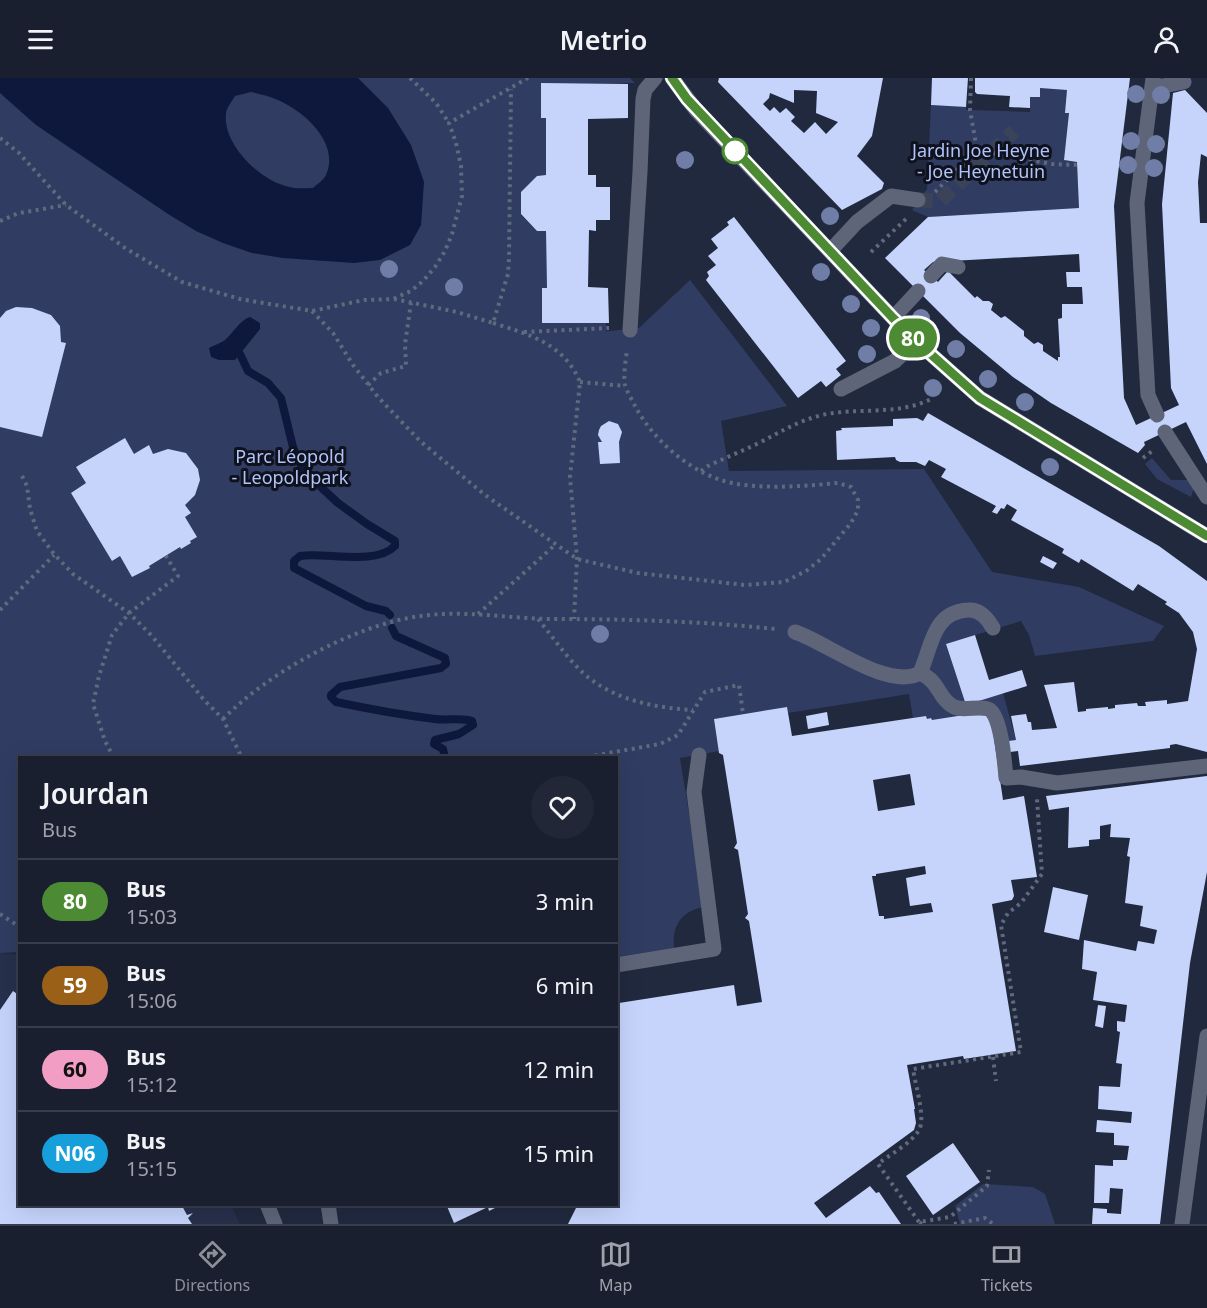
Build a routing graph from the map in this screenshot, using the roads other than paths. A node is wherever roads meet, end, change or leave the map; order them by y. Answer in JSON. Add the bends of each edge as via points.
{"nodes":[{"id":1,"x":655,"y":78,"type":"edge"},
{"id":2,"x":672,"y":78,"type":"edge"},
{"id":3,"x":1184,"y":82,"type":"dead end"},
{"id":4,"x":1152,"y":83,"type":"edge"},
{"id":5,"x":924,"y":198,"type":"tunnel mouth"},
{"id":6,"x":831,"y":250,"type":"junction"},
{"id":7,"x":958,"y":267,"type":"dead end"},
{"id":8,"x":931,"y":276,"type":"dead end"},
{"id":9,"x":918,"y":291,"type":"dead end"},
{"id":10,"x":893,"y":318,"type":"junction"},
{"id":11,"x":630,"y":330,"type":"road end"},
{"id":12,"x":916,"y":341,"type":"junction"},
{"id":13,"x":841,"y":389,"type":"dead end"},
{"id":14,"x":1157,"y":415,"type":"dead end"},
{"id":15,"x":1165,"y":432,"type":"dead end"},
{"id":16,"x":1207,"y":497,"type":"edge"},
{"id":17,"x":1207,"y":536,"type":"edge"},
{"id":18,"x":993,"y":628,"type":"dead end"},
{"id":19,"x":795,"y":632,"type":"road end"},
{"id":20,"x":920,"y":673,"type":"junction"},
{"id":21,"x":699,"y":755,"type":"dead end"},
{"id":22,"x":1207,"y":766,"type":"edge"},
{"id":23,"x":618,"y":965,"type":"edge"},
{"id":24,"x":1207,"y":1036,"type":"edge"},
{"id":25,"x":1203,"y":1089,"type":"edge"},
{"id":26,"x":268,"y":1206,"type":"edge"},
{"id":27,"x":328,"y":1206,"type":"edge"},
{"id":28,"x":275,"y":1224,"type":"edge"},
{"id":29,"x":331,"y":1224,"type":"edge"},
{"id":30,"x":1182,"y":1224,"type":"edge"}],
"edges":[{"from":1,"to":11,"type":"street","via":[[643,99]]},
{"from":2,"to":6,"type":"street","via":[[691,105]]},
{"from":3,"to":4,"type":"street"},
{"from":4,"to":14,"type":"street","via":[[1137,203],[1148,395]]},
{"from":5,"to":6,"type":"street","via":[[891,196]]},
{"from":6,"to":10,"type":"street"},
{"from":7,"to":8,"type":"street","via":[[942,264]]},
{"from":9,"to":10,"type":"street"},
{"from":10,"to":12,"type":"street"},
{"from":12,"to":13,"type":"street","via":[[895,361]]},
{"from":12,"to":17,"type":"street","via":[[980,398]]},
{"from":15,"to":16,"type":"street"},
{"from":18,"to":20,"type":"street","via":[[988,618],[974,609],[959,610],[947,617],[933,634]]},
{"from":19,"to":20,"type":"street","via":[[846,659],[889,675],[913,677]]},
{"from":20,"to":22,"type":"street","via":[[928,676],[951,705],[993,712],[1006,778],[1057,783]]},
{"from":21,"to":23,"type":"street","via":[[694,792],[714,949]]},
{"from":24,"to":25,"type":"street"},
{"from":25,"to":30,"type":"street"},
{"from":26,"to":28,"type":"street"},
{"from":27,"to":29,"type":"street"}]}
